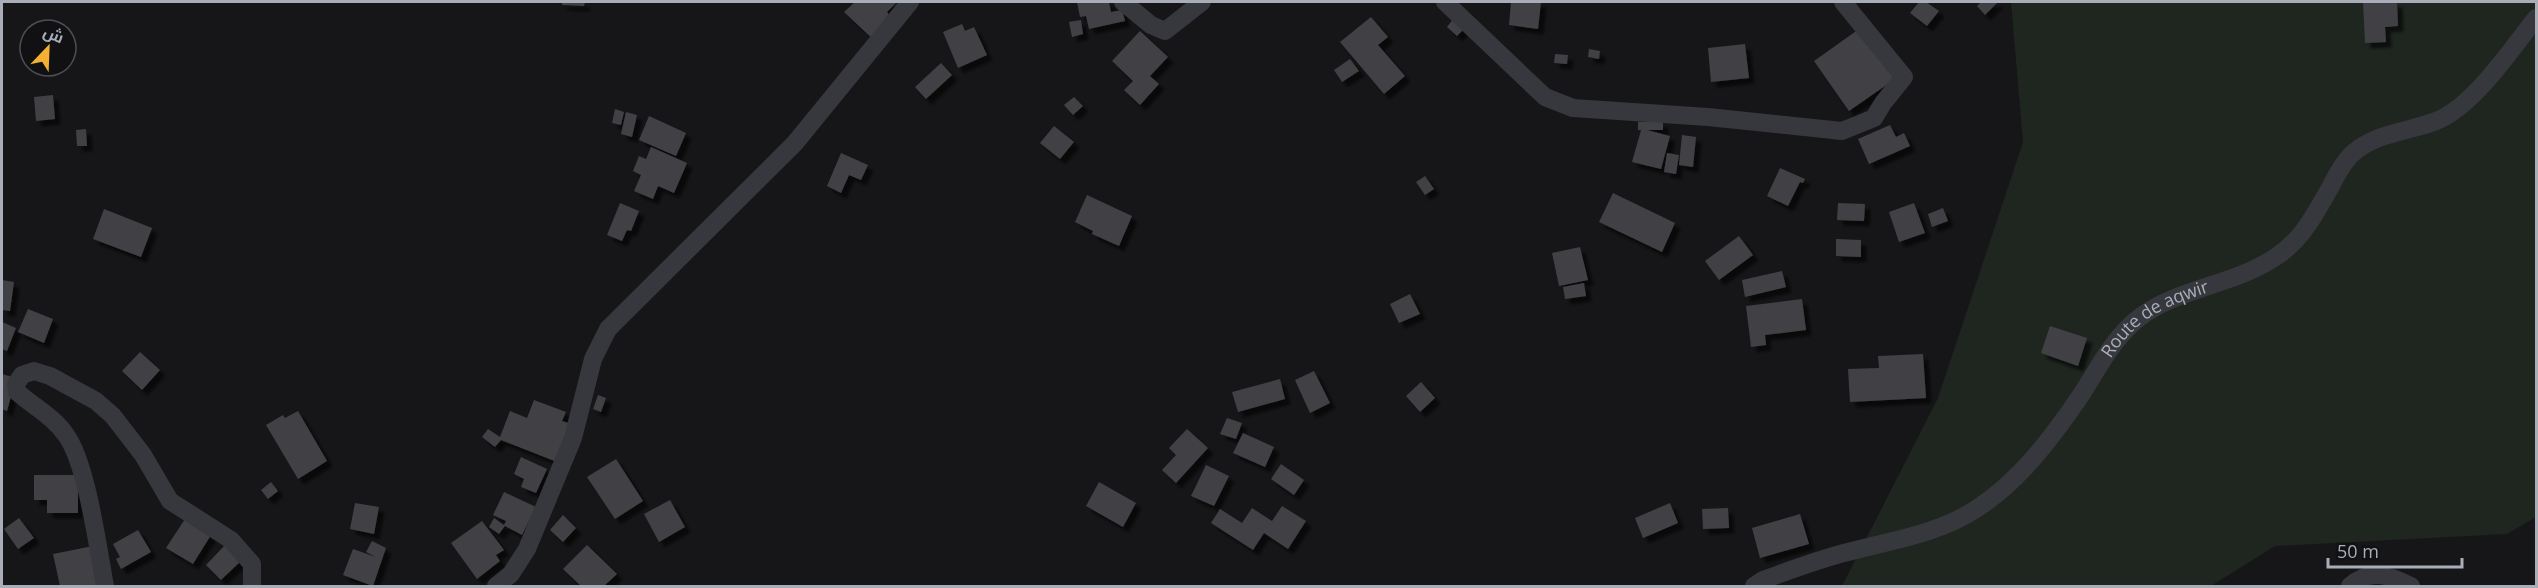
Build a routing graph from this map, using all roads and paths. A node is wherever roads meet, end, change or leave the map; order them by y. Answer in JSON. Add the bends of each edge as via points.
{"nodes":[{"id":1,"x":910,"y":2,"type":"edge"},
{"id":2,"x":1123,"y":2,"type":"edge"},
{"id":3,"x":1202,"y":2,"type":"edge"},
{"id":4,"x":1445,"y":2,"type":"edge"},
{"id":5,"x":1843,"y":2,"type":"edge"},
{"id":6,"x":2536,"y":18,"type":"edge"},
{"id":7,"x":105,"y":586,"type":"edge"},
{"id":8,"x":252,"y":586,"type":"edge"},
{"id":9,"x":496,"y":586,"type":"edge"},
{"id":10,"x":1754,"y":586,"type":"edge"},
{"id":11,"x":2350,"y":586,"type":"edge"},
{"id":12,"x":2411,"y":586,"type":"edge"}],
"edges":[{"from":1,"to":9,"type":"street","via":[[795,143],[608,328],[593,359],[573,438],[527,549],[511,574]]},
{"from":2,"to":3,"type":"street","via":[[1151,25],[1165,31]]},
{"from":4,"to":5,"type":"street","via":[[1545,97],[1573,108],[1842,131],[1874,118],[1904,77]]},
{"from":6,"to":10,"type":"street","name":"Route de aqwir","via":[[2460,106],[2438,121],[2386,134],[2364,144],[2350,156],[2296,241],[2275,258],[2161,304],[2140,317],[2116,340],[2054,434],[2010,482],[1977,508],[1953,523],[1835,555]]},
{"from":7,"to":8,"type":"street","via":[[75,454],[66,435],[17,392],[16,384],[22,375],[34,371],[50,376],[96,401],[114,416],[170,501],[231,540],[252,564]]},
{"from":11,"to":12,"type":"street","via":[[2372,574],[2391,576]]}]}
